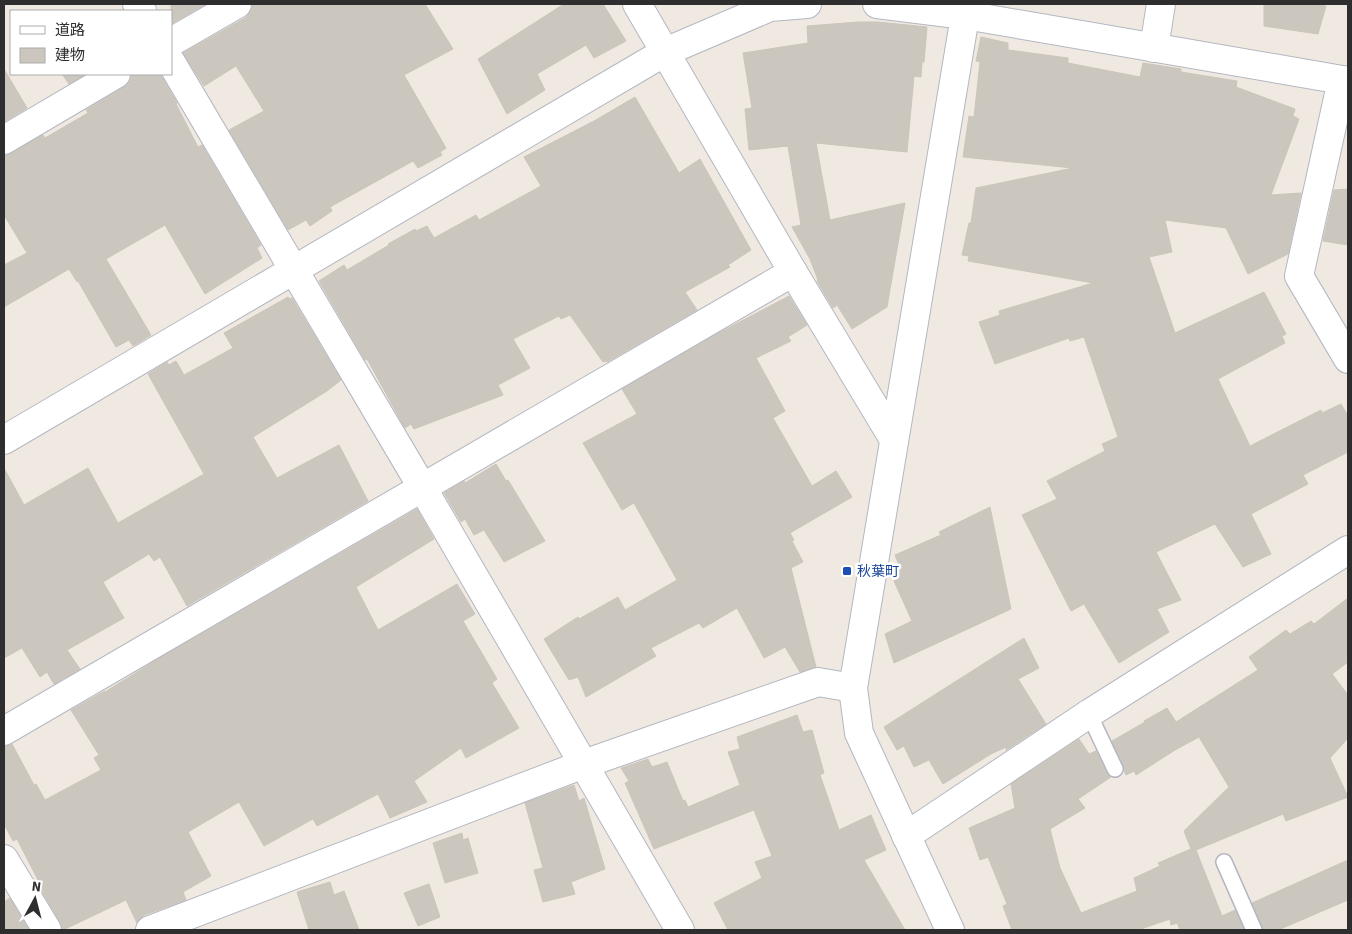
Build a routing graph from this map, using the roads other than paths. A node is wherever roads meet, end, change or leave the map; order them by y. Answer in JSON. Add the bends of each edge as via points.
{"nodes":[{"id":1,"x":237,"y":4,"type":"edge"},
{"id":2,"x":637,"y":4,"type":"edge"},
{"id":3,"x":807,"y":4,"type":"edge"},
{"id":4,"x":877,"y":4,"type":"edge"},
{"id":5,"x":1161,"y":4,"type":"edge"},
{"id":6,"x":966,"y":9,"type":"edge"},
{"id":7,"x":172,"y":41,"type":"edge"},
{"id":8,"x":1154,"y":48,"type":"junction"},
{"id":9,"x":665,"y":52,"type":"junction"},
{"id":10,"x":172,"y":64,"type":"edge"},
{"id":11,"x":114,"y":75,"type":"edge"},
{"id":12,"x":1345,"y":81,"type":"edge"},
{"id":13,"x":4,"y":140,"type":"edge"},
{"id":14,"x":294,"y":271,"type":"junction"},
{"id":15,"x":793,"y":272,"type":"junction"},
{"id":16,"x":1348,"y":359,"type":"edge"},
{"id":17,"x":893,"y":438,"type":"junction"},
{"id":18,"x":4,"y":440,"type":"edge"},
{"id":19,"x":422,"y":487,"type":"junction"},
{"id":20,"x":1348,"y":550,"type":"edge"},
{"id":21,"x":853,"y":688,"type":"junction"},
{"id":22,"x":1089,"y":714,"type":"junction"},
{"id":23,"x":4,"y":731,"type":"edge"},
{"id":24,"x":584,"y":764,"type":"junction"},
{"id":25,"x":1115,"y":769,"type":"dead end"},
{"id":26,"x":906,"y":836,"type":"junction"},
{"id":27,"x":4,"y":859,"type":"edge"},
{"id":28,"x":1224,"y":862,"type":"dead end"},
{"id":29,"x":47,"y":930,"type":"edge"},
{"id":30,"x":150,"y":930,"type":"edge"},
{"id":31,"x":680,"y":930,"type":"edge"},
{"id":32,"x":950,"y":930,"type":"edge"},
{"id":33,"x":1254,"y":930,"type":"edge"}],
"edges":[{"from":1,"to":7,"type":"street"},
{"from":2,"to":9,"type":"street"},
{"from":3,"to":9,"type":"street","via":[[770,7]]},
{"from":4,"to":6,"type":"street"},
{"from":5,"to":8,"type":"street"},
{"from":6,"to":8,"type":"street"},
{"from":6,"to":17,"type":"street"},
{"from":8,"to":12,"type":"street"},
{"from":9,"to":14,"type":"street"},
{"from":9,"to":15,"type":"street"},
{"from":10,"to":14,"type":"street"},
{"from":11,"to":13,"type":"street"},
{"from":12,"to":16,"type":"street","via":[[1300,276]]},
{"from":14,"to":18,"type":"street"},
{"from":14,"to":19,"type":"street"},
{"from":15,"to":17,"type":"street"},
{"from":15,"to":19,"type":"street"},
{"from":17,"to":21,"type":"street"},
{"from":19,"to":23,"type":"street"},
{"from":19,"to":24,"type":"street"},
{"from":20,"to":22,"type":"street"},
{"from":21,"to":24,"type":"street","via":[[818,682]]},
{"from":21,"to":26,"type":"street","via":[[859,733]]},
{"from":22,"to":25,"type":"lane"},
{"from":22,"to":26,"type":"street"},
{"from":24,"to":30,"type":"street"},
{"from":24,"to":31,"type":"street"},
{"from":26,"to":32,"type":"street"},
{"from":27,"to":29,"type":"street"},
{"from":28,"to":33,"type":"lane"}]}
